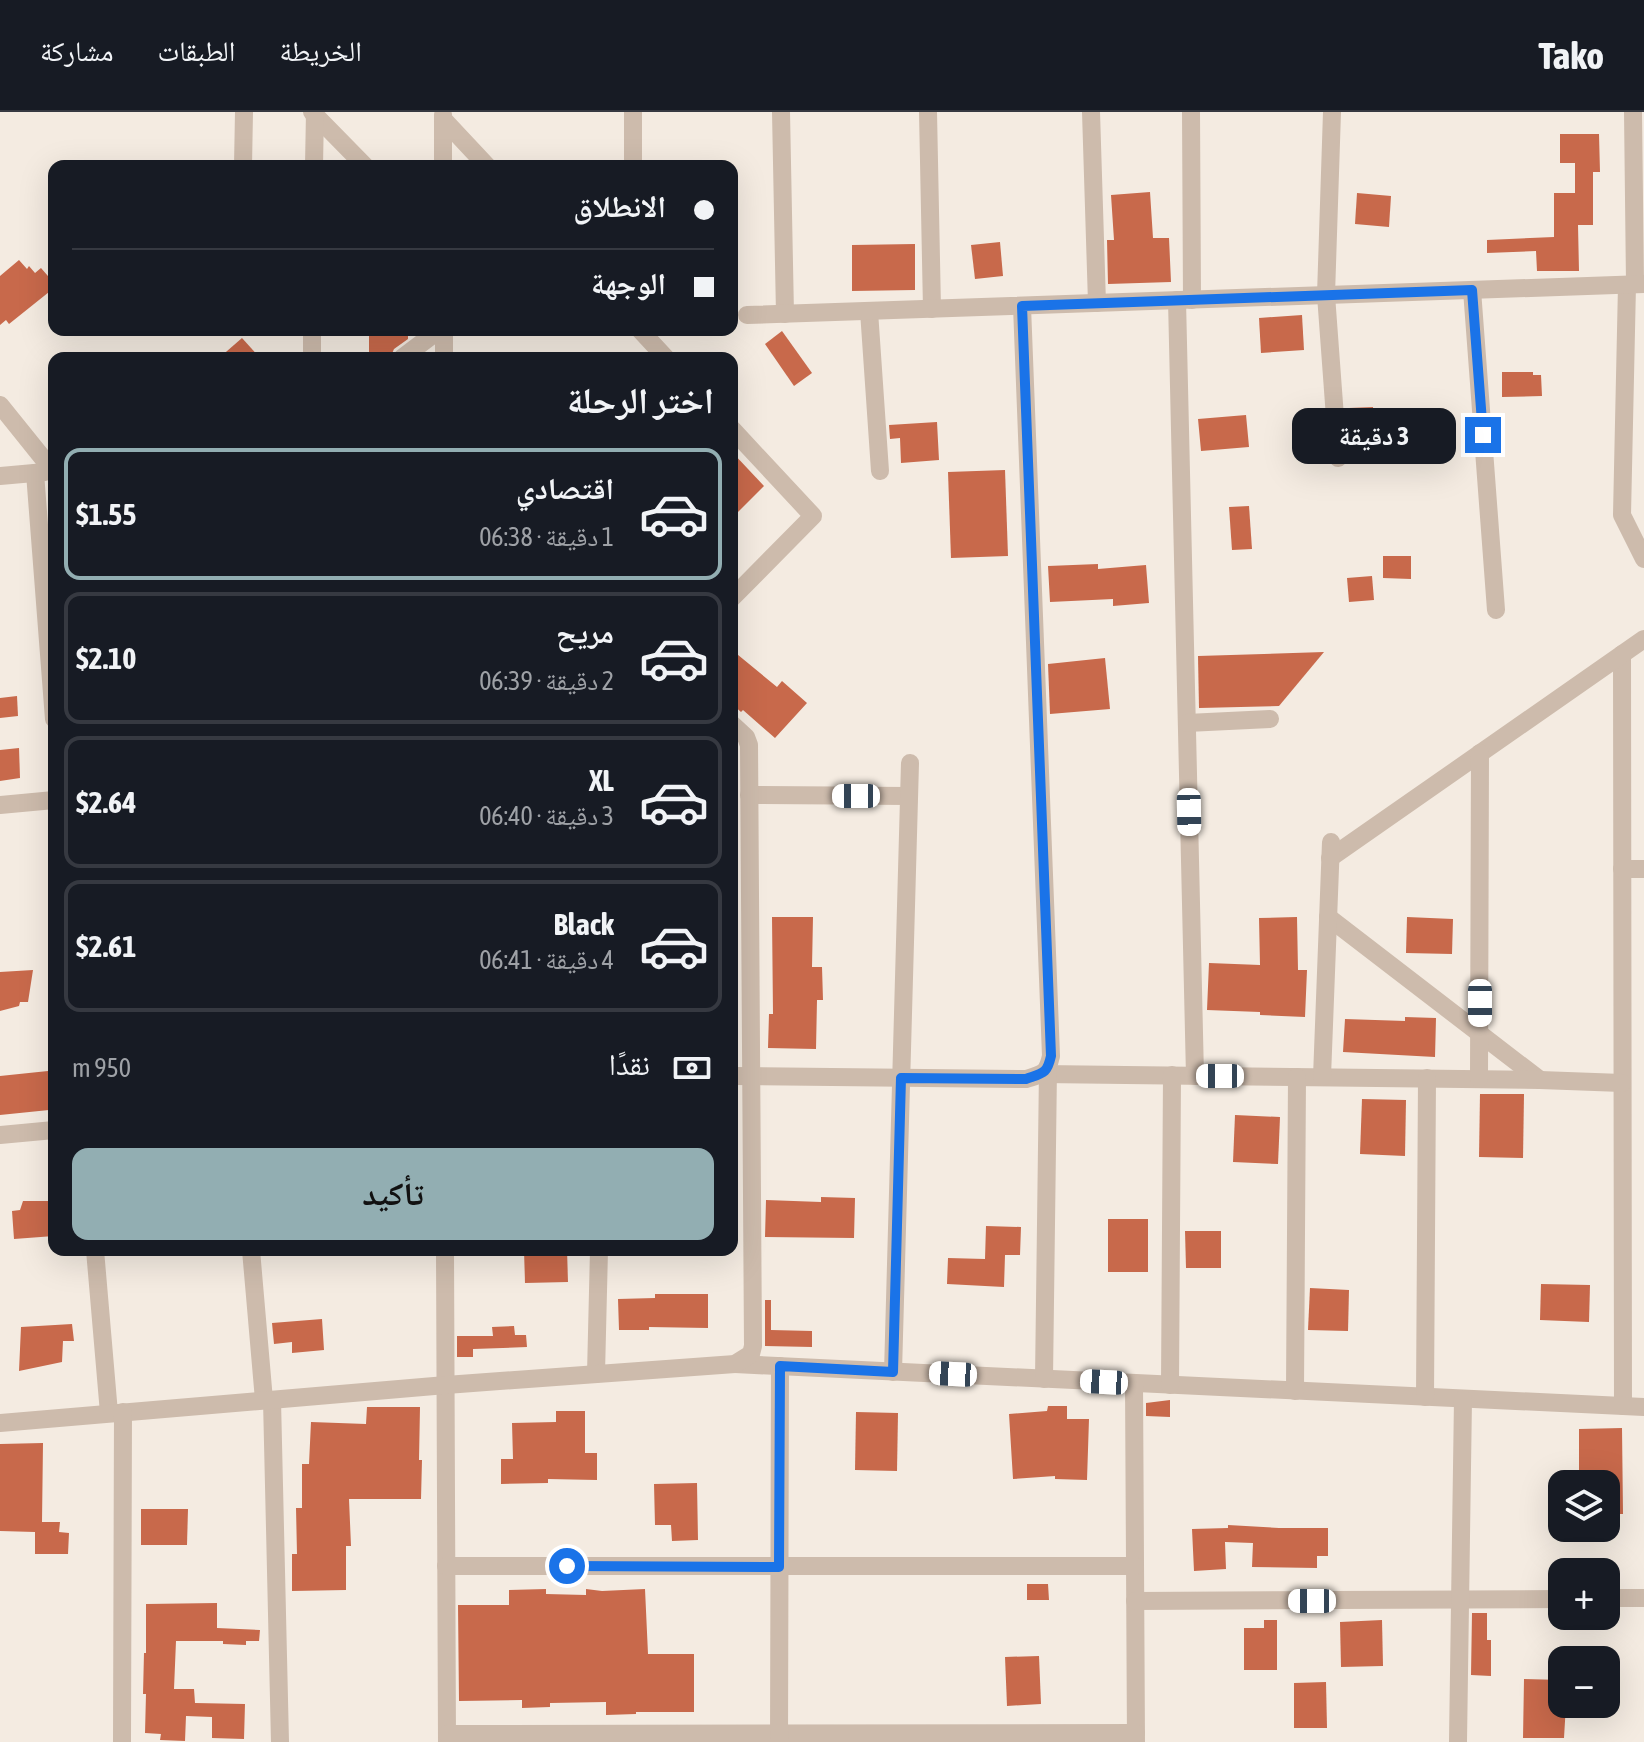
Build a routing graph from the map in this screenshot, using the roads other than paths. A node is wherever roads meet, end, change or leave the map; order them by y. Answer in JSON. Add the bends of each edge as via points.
{"nodes":[{"id":1,"x":244,"y":112,"type":"edge"},
{"id":2,"x":633,"y":112,"type":"edge"},
{"id":3,"x":781,"y":112,"type":"edge"},
{"id":4,"x":928,"y":112,"type":"edge"},
{"id":5,"x":1091,"y":112,"type":"edge"},
{"id":6,"x":1191,"y":112,"type":"edge"},
{"id":7,"x":1332,"y":112,"type":"edge"},
{"id":8,"x":1633,"y":112,"type":"edge"},
{"id":9,"x":314,"y":113,"type":"edge"},
{"id":10,"x":443,"y":116,"type":"edge"},
{"id":11,"x":243,"y":160,"type":"edge"},
{"id":12,"x":314,"y":160,"type":"edge"},
{"id":13,"x":359,"y":160,"type":"edge"},
{"id":14,"x":443,"y":160,"type":"edge"},
{"id":15,"x":482,"y":160,"type":"edge"},
{"id":16,"x":633,"y":160,"type":"edge"},
{"id":17,"x":1635,"y":284,"type":"edge"},
{"id":18,"x":1472,"y":290,"type":"junction"},
{"id":19,"x":1326,"y":295,"type":"junction"},
{"id":20,"x":1185,"y":300,"type":"junction"},
{"id":21,"x":1097,"y":303,"type":"junction"},
{"id":22,"x":1022,"y":306,"type":"junction"},
{"id":23,"x":932,"y":309,"type":"junction"},
{"id":24,"x":869,"y":311,"type":"junction"},
{"id":25,"x":785,"y":314,"type":"junction"},
{"id":26,"x":747,"y":315,"type":"dead end"},
{"id":27,"x":433,"y":336,"type":"edge"},
{"id":28,"x":646,"y":336,"type":"edge"},
{"id":29,"x":410,"y":352,"type":"edge"},
{"id":30,"x":660,"y":352,"type":"edge"},
{"id":31,"x":0,"y":405,"type":"edge"},
{"id":32,"x":738,"y":435,"type":"edge"},
{"id":33,"x":1338,"y":458,"type":"dead end"},
{"id":34,"x":880,"y":471,"type":"dead end"},
{"id":35,"x":48,"y":472,"type":"edge"},
{"id":36,"x":0,"y":476,"type":"edge"},
{"id":37,"x":1644,"y":559,"type":"edge"},
{"id":38,"x":738,"y":592,"type":"edge"},
{"id":39,"x":1496,"y":610,"type":"dead end"},
{"id":40,"x":1644,"y":639,"type":"edge"},
{"id":41,"x":1622,"y":654,"type":"junction"},
{"id":42,"x":1270,"y":719,"type":"dead end"},
{"id":43,"x":1187,"y":723,"type":"junction"},
{"id":44,"x":738,"y":730,"type":"edge"},
{"id":45,"x":1480,"y":753,"type":"junction"},
{"id":46,"x":910,"y":763,"type":"dead end"},
{"id":47,"x":909,"y":796,"type":"junction"},
{"id":48,"x":743,"y":798,"type":"edge"},
{"id":49,"x":48,"y":801,"type":"edge"},
{"id":50,"x":0,"y":805,"type":"edge"},
{"id":51,"x":1622,"y":869,"type":"junction"},
{"id":52,"x":1644,"y":869,"type":"edge"},
{"id":53,"x":1328,"y":917,"type":"junction"},
{"id":54,"x":1480,"y":1034,"type":"junction"},
{"id":55,"x":1046,"y":1072,"type":"junction"},
{"id":56,"x":1172,"y":1075,"type":"junction"},
{"id":57,"x":742,"y":1076,"type":"edge"},
{"id":58,"x":1195,"y":1076,"type":"junction"},
{"id":59,"x":1297,"y":1077,"type":"junction"},
{"id":60,"x":1322,"y":1077,"type":"junction"},
{"id":61,"x":901,"y":1078,"type":"junction"},
{"id":62,"x":1427,"y":1078,"type":"junction"},
{"id":63,"x":1479,"y":1079,"type":"junction"},
{"id":64,"x":1540,"y":1080,"type":"junction"},
{"id":65,"x":1622,"y":1083,"type":"junction"},
{"id":66,"x":48,"y":1131,"type":"edge"},
{"id":67,"x":0,"y":1135,"type":"edge"},
{"id":68,"x":96,"y":1256,"type":"edge"},
{"id":69,"x":252,"y":1256,"type":"edge"},
{"id":70,"x":445,"y":1256,"type":"edge"},
{"id":71,"x":599,"y":1256,"type":"edge"},
{"id":72,"x":735,"y":1364,"type":"junction"},
{"id":73,"x":780,"y":1366,"type":"junction"},
{"id":74,"x":893,"y":1372,"type":"junction"},
{"id":75,"x":596,"y":1374,"type":"junction"},
{"id":76,"x":1044,"y":1379,"type":"junction"},
{"id":77,"x":1134,"y":1383,"type":"junction"},
{"id":78,"x":446,"y":1385,"type":"junction"},
{"id":79,"x":1170,"y":1385,"type":"junction"},
{"id":80,"x":1295,"y":1391,"type":"junction"},
{"id":81,"x":1425,"y":1397,"type":"junction"},
{"id":82,"x":1463,"y":1399,"type":"junction"},
{"id":83,"x":268,"y":1400,"type":"junction"},
{"id":84,"x":1623,"y":1406,"type":"junction"},
{"id":85,"x":1644,"y":1407,"type":"edge"},
{"id":86,"x":116,"y":1413,"type":"junction"},
{"id":87,"x":0,"y":1423,"type":"edge"},
{"id":88,"x":446,"y":1566,"type":"junction"},
{"id":89,"x":1135,"y":1566,"type":"junction"},
{"id":90,"x":779,"y":1567,"type":"junction"},
{"id":91,"x":1620,"y":1598,"type":"edge"},
{"id":92,"x":1644,"y":1598,"type":"edge"},
{"id":93,"x":1548,"y":1599,"type":"edge"},
{"id":94,"x":1460,"y":1600,"type":"junction"},
{"id":95,"x":1135,"y":1601,"type":"junction"},
{"id":96,"x":447,"y":1738,"type":"edge"},
{"id":97,"x":779,"y":1738,"type":"edge"},
{"id":98,"x":1136,"y":1738,"type":"edge"},
{"id":99,"x":122,"y":1742,"type":"edge"},
{"id":100,"x":280,"y":1742,"type":"edge"},
{"id":101,"x":1458,"y":1742,"type":"edge"}],
"edges":[{"from":1,"to":11,"type":"street"},
{"from":2,"to":16,"type":"street"},
{"from":3,"to":25,"type":"street"},
{"from":4,"to":23,"type":"street"},
{"from":5,"to":21,"type":"street"},
{"from":6,"to":20,"type":"street"},
{"from":7,"to":19,"type":"street"},
{"from":8,"to":17,"type":"street"},
{"from":9,"to":12,"type":"street"},
{"from":9,"to":13,"type":"street"},
{"from":10,"to":14,"type":"street"},
{"from":10,"to":15,"type":"street"},
{"from":17,"to":18,"type":"street"},
{"from":17,"to":37,"type":"street","via":[[1622,515]]},
{"from":18,"to":19,"type":"street"},
{"from":18,"to":39,"type":"street"},
{"from":19,"to":20,"type":"street"},
{"from":19,"to":33,"type":"street"},
{"from":20,"to":21,"type":"street"},
{"from":20,"to":43,"type":"street"},
{"from":21,"to":22,"type":"street"},
{"from":22,"to":23,"type":"street"},
{"from":22,"to":55,"type":"street","via":[[1051,1056]]},
{"from":23,"to":24,"type":"street"},
{"from":24,"to":25,"type":"street"},
{"from":24,"to":34,"type":"street"},
{"from":25,"to":26,"type":"street"},
{"from":27,"to":29,"type":"street"},
{"from":28,"to":30,"type":"street"},
{"from":31,"to":35,"type":"street"},
{"from":32,"to":38,"type":"street","via":[[813,516]]},
{"from":35,"to":36,"type":"street"},
{"from":40,"to":41,"type":"street"},
{"from":41,"to":45,"type":"street"},
{"from":41,"to":51,"type":"street"},
{"from":42,"to":43,"type":"street"},
{"from":43,"to":58,"type":"street"},
{"from":44,"to":48,"type":"street","via":[[749,745]]},
{"from":45,"to":53,"type":"street","via":[[1330,850]]},
{"from":45,"to":54,"type":"street"},
{"from":46,"to":47,"type":"street"},
{"from":47,"to":48,"type":"street"},
{"from":47,"to":61,"type":"street"},
{"from":48,"to":57,"type":"street"},
{"from":49,"to":50,"type":"street"},
{"from":51,"to":52,"type":"street"},
{"from":51,"to":65,"type":"street"},
{"from":53,"to":54,"type":"street"},
{"from":53,"to":60,"type":"street"},
{"from":54,"to":63,"type":"street"},
{"from":54,"to":64,"type":"street"},
{"from":55,"to":56,"type":"street"},
{"from":55,"to":61,"type":"street","via":[[1026,1079]]},
{"from":55,"to":76,"type":"street"},
{"from":56,"to":58,"type":"street"},
{"from":56,"to":79,"type":"street"},
{"from":57,"to":61,"type":"street"},
{"from":57,"to":72,"type":"street","via":[[753,1346],[751,1354]]},
{"from":58,"to":59,"type":"street"},
{"from":59,"to":60,"type":"street"},
{"from":59,"to":80,"type":"street"},
{"from":60,"to":62,"type":"street"},
{"from":61,"to":74,"type":"street"},
{"from":62,"to":63,"type":"street"},
{"from":62,"to":81,"type":"street"},
{"from":63,"to":64,"type":"street"},
{"from":64,"to":65,"type":"street"},
{"from":65,"to":84,"type":"street"},
{"from":66,"to":67,"type":"street"},
{"from":68,"to":86,"type":"street"},
{"from":69,"to":83,"type":"street"},
{"from":70,"to":78,"type":"street"},
{"from":71,"to":75,"type":"street"},
{"from":72,"to":73,"type":"street"},
{"from":72,"to":75,"type":"street"},
{"from":73,"to":74,"type":"street"},
{"from":73,"to":90,"type":"street"},
{"from":74,"to":76,"type":"street"},
{"from":75,"to":78,"type":"street"},
{"from":76,"to":77,"type":"street"},
{"from":77,"to":79,"type":"street"},
{"from":77,"to":89,"type":"street"},
{"from":78,"to":83,"type":"street"},
{"from":78,"to":88,"type":"street"},
{"from":79,"to":80,"type":"street"},
{"from":80,"to":81,"type":"street"},
{"from":81,"to":82,"type":"street"},
{"from":82,"to":84,"type":"street"},
{"from":82,"to":94,"type":"street"},
{"from":83,"to":86,"type":"street"},
{"from":83,"to":100,"type":"street"},
{"from":84,"to":85,"type":"street"},
{"from":86,"to":87,"type":"street"},
{"from":86,"to":99,"type":"street"},
{"from":88,"to":90,"type":"street"},
{"from":88,"to":96,"type":"street"},
{"from":89,"to":90,"type":"street"},
{"from":89,"to":95,"type":"street"},
{"from":90,"to":97,"type":"street"},
{"from":91,"to":92,"type":"street"},
{"from":93,"to":94,"type":"street"},
{"from":94,"to":95,"type":"street"},
{"from":94,"to":101,"type":"street"},
{"from":95,"to":98,"type":"street"},
{"from":96,"to":97,"type":"street"},
{"from":97,"to":98,"type":"street"}]}
